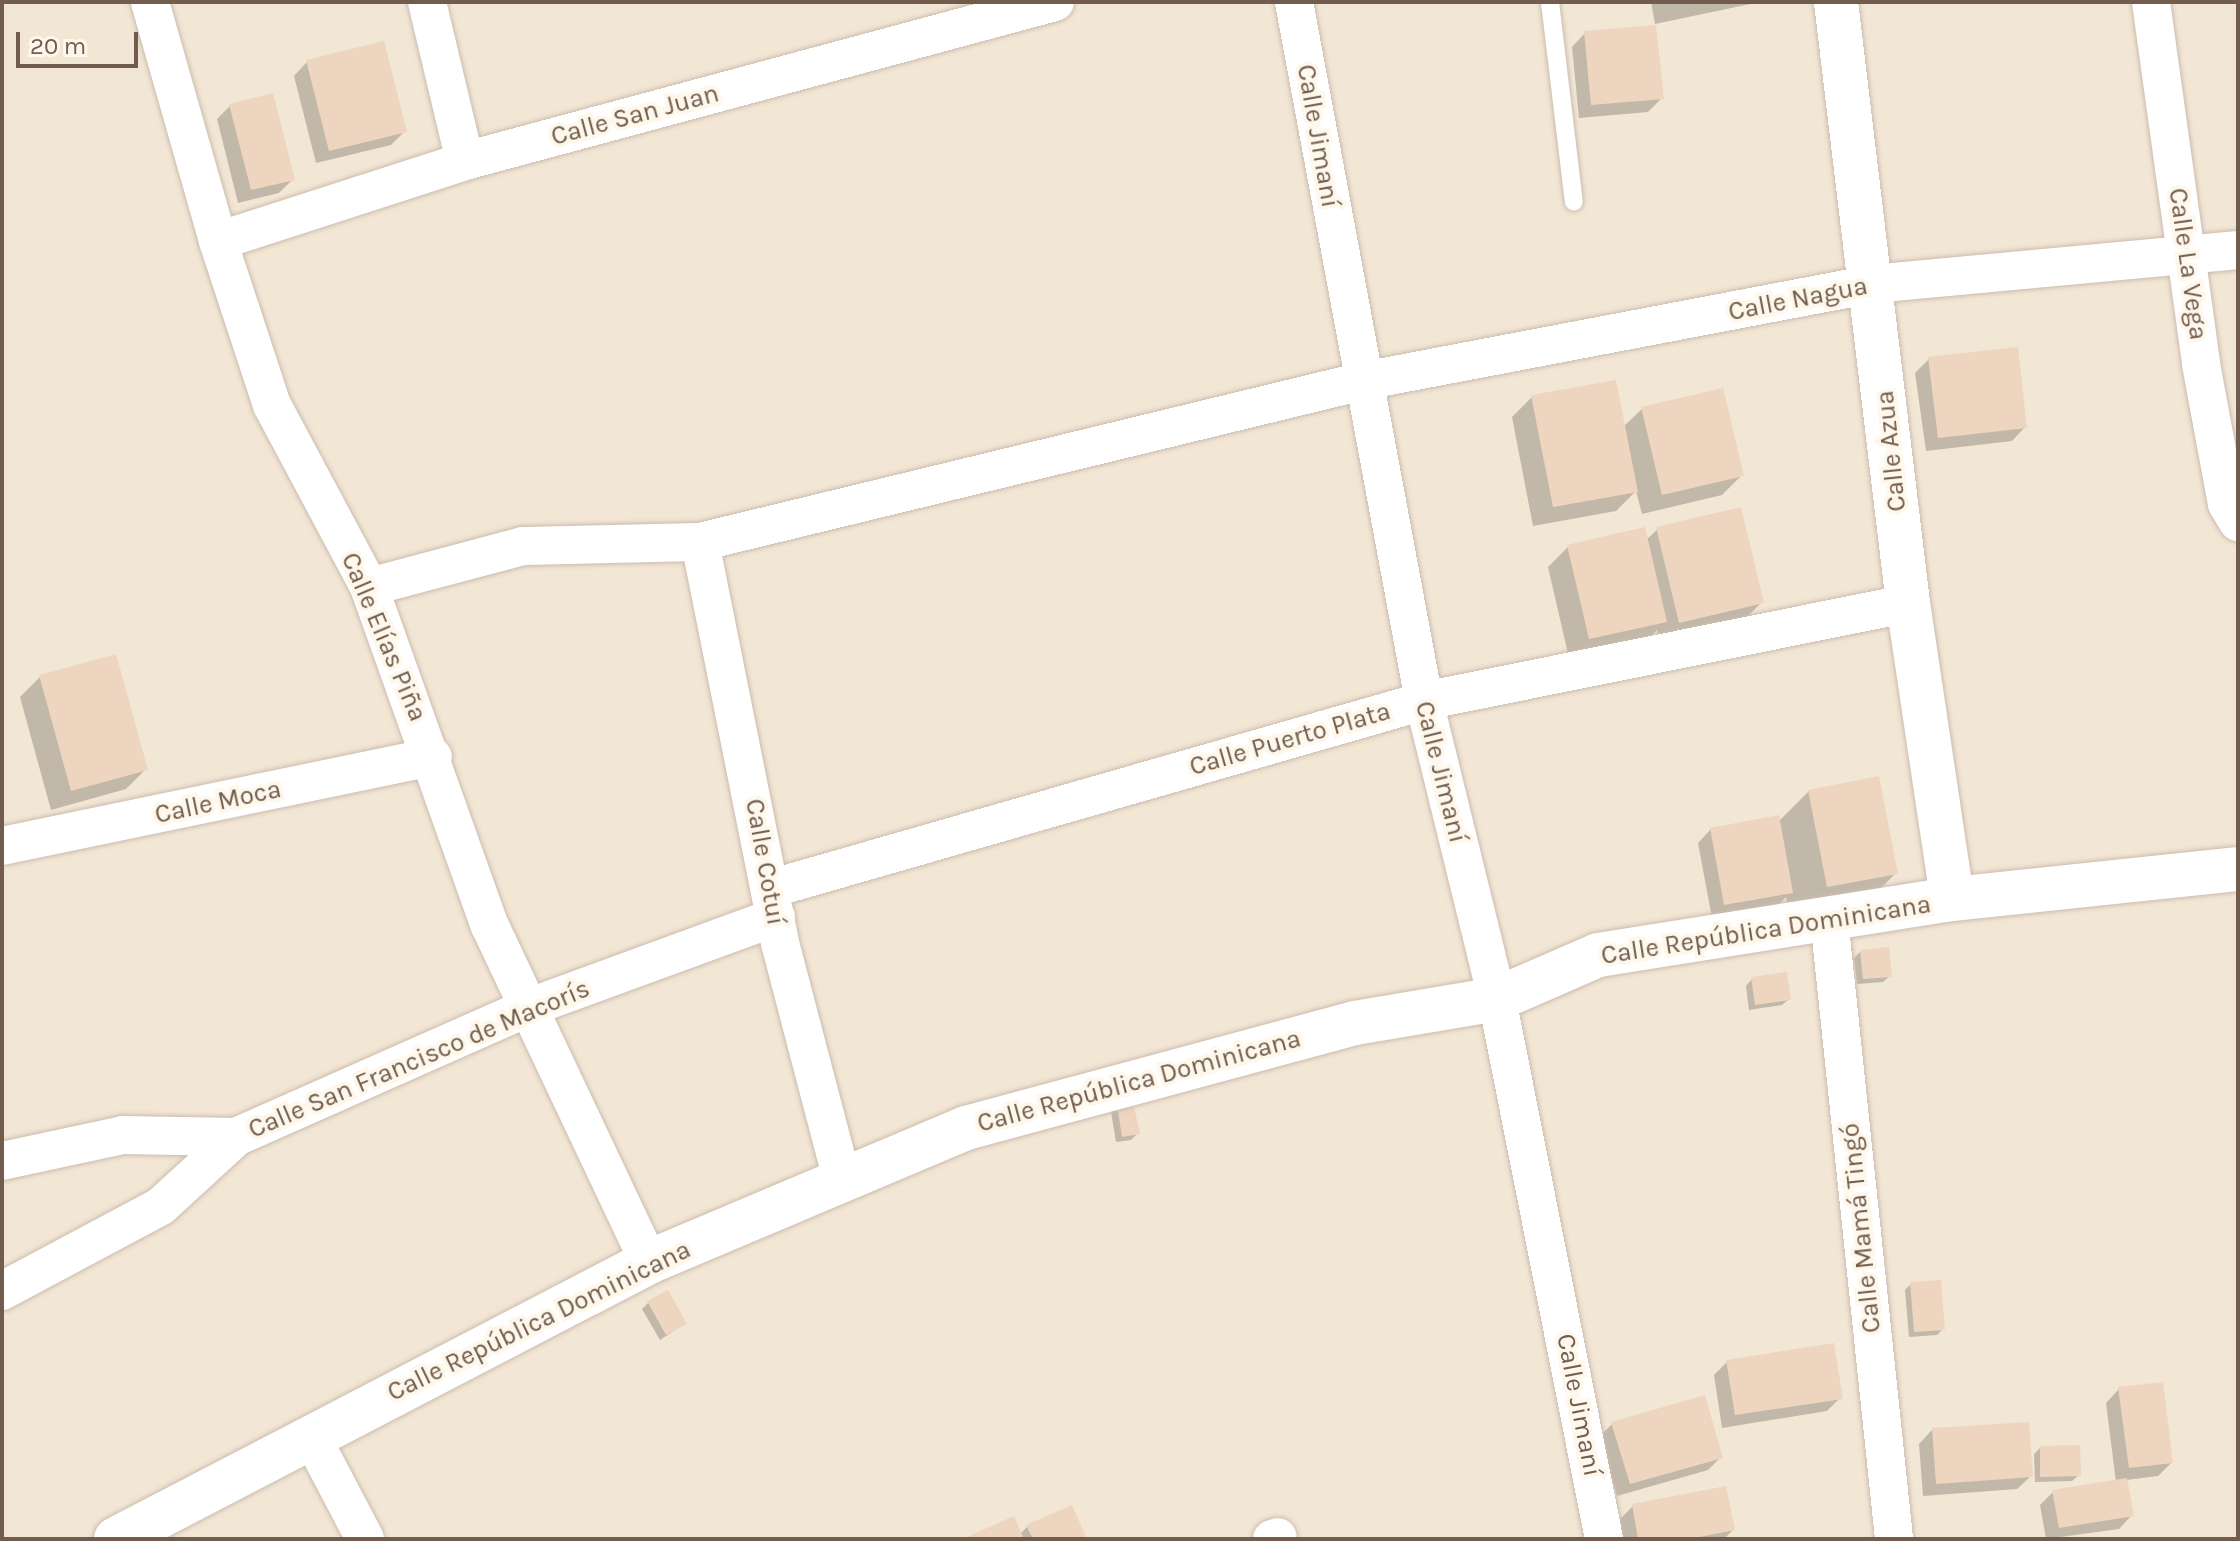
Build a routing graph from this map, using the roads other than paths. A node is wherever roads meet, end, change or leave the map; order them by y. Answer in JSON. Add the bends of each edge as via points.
{"nodes":[{"id":1,"x":150,"y":2,"type":"edge"},
{"id":2,"x":427,"y":2,"type":"edge"},
{"id":3,"x":1055,"y":2,"type":"edge"},
{"id":4,"x":1294,"y":2,"type":"edge"},
{"id":5,"x":1550,"y":2,"type":"edge"},
{"id":6,"x":1836,"y":2,"type":"edge"},
{"id":7,"x":2151,"y":2,"type":"edge"},
{"id":8,"x":465,"y":161,"type":"junction"},
{"id":9,"x":1574,"y":202,"type":"dead end"},
{"id":10,"x":218,"y":241,"type":"junction"},
{"id":11,"x":2238,"y":250,"type":"edge"},
{"id":12,"x":2187,"y":255,"type":"junction"},
{"id":13,"x":1872,"y":284,"type":"junction"},
{"id":14,"x":1363,"y":381,"type":"junction"},
{"id":15,"x":2238,"y":522,"type":"edge"},
{"id":16,"x":700,"y":542,"type":"junction"},
{"id":17,"x":369,"y":587,"type":"junction"},
{"id":18,"x":1908,"y":603,"type":"junction"},
{"id":19,"x":1424,"y":701,"type":"junction"},
{"id":20,"x":433,"y":757,"type":"junction"},
{"id":21,"x":2,"y":846,"type":"edge"},
{"id":22,"x":2238,"y":869,"type":"edge"},
{"id":23,"x":1952,"y":899,"type":"junction"},
{"id":24,"x":775,"y":902,"type":"junction"},
{"id":25,"x":1829,"y":918,"type":"junction"},
{"id":26,"x":1497,"y":999,"type":"junction"},
{"id":27,"x":530,"y":1007,"type":"junction"},
{"id":28,"x":236,"y":1137,"type":"junction"},
{"id":29,"x":2,"y":1161,"type":"edge"},
{"id":30,"x":842,"y":1179,"type":"junction"},
{"id":31,"x":649,"y":1262,"type":"junction"},
{"id":32,"x":2,"y":1291,"type":"edge"},
{"id":33,"x":311,"y":1436,"type":"junction"},
{"id":34,"x":116,"y":1539,"type":"edge"},
{"id":35,"x":365,"y":1539,"type":"edge"},
{"id":36,"x":1604,"y":1539,"type":"edge"},
{"id":37,"x":1894,"y":1539,"type":"edge"}],
"edges":[{"from":1,"to":10,"type":"street","name":"Calle Elías Piña"},
{"from":2,"to":8,"type":"street"},
{"from":3,"to":8,"type":"street","name":"Calle San Juan"},
{"from":4,"to":14,"type":"street","name":"Calle Jimaní"},
{"from":5,"to":9,"type":"lane"},
{"from":6,"to":13,"type":"street","name":"Calle Azua"},
{"from":7,"to":12,"type":"street","name":"Calle La Vega"},
{"from":8,"to":10,"type":"street","name":"Calle San Juan"},
{"from":10,"to":17,"type":"street","name":"Calle Elías Piña","via":[[272,405]]},
{"from":11,"to":12,"type":"street","name":"Calle Nagua"},
{"from":12,"to":13,"type":"street","name":"Calle Nagua"},
{"from":12,"to":15,"type":"street","name":"Calle La Vega","via":[[2227,504]]},
{"from":13,"to":14,"type":"street","name":"Calle Nagua"},
{"from":13,"to":18,"type":"street","name":"Calle Azua"},
{"from":14,"to":16,"type":"street","name":"Calle Nagua"},
{"from":14,"to":19,"type":"street","name":"Calle Jimaní"},
{"from":16,"to":17,"type":"street","name":"Calle Nagua","via":[[523,546]]},
{"from":16,"to":24,"type":"street","name":"Calle Cotuí"},
{"from":17,"to":20,"type":"street","name":"Calle Elías Piña"},
{"from":18,"to":19,"type":"street","name":"Calle Puerto Plata"},
{"from":18,"to":23,"type":"street","name":"Calle Azua"},
{"from":19,"to":24,"type":"street","name":"Calle Puerto Plata"},
{"from":19,"to":26,"type":"street","name":"Calle Jimaní"},
{"from":20,"to":21,"type":"street","name":"Calle Moca"},
{"from":20,"to":27,"type":"street","name":"Calle Elías Piña","via":[[490,926]]},
{"from":22,"to":23,"type":"street","name":"Calle República Dominicana"},
{"from":23,"to":25,"type":"street","name":"Calle República Dominicana"},
{"from":24,"to":27,"type":"street","name":"Calle San Francisco de Macorís"},
{"from":24,"to":30,"type":"street","name":"Calle Cotuí"},
{"from":25,"to":26,"type":"street","name":"Calle República Dominicana","via":[[1598,955]]},
{"from":25,"to":37,"type":"street","name":"Calle Mamá Tingó"},
{"from":26,"to":30,"type":"street","name":"Calle República Dominicana","via":[[1355,1023],[1099,1088],[966,1128]]},
{"from":26,"to":36,"type":"street","name":"Calle Jimaní"},
{"from":27,"to":28,"type":"street","name":"Calle San Francisco de Macorís"},
{"from":27,"to":31,"type":"street","name":"Calle Elías Piña"},
{"from":28,"to":29,"type":"street","via":[[123,1135]]},
{"from":28,"to":32,"type":"street","name":"Calle San Francisco de Macorís","via":[[161,1206]]},
{"from":30,"to":31,"type":"street","name":"Calle República Dominicana"},
{"from":31,"to":33,"type":"street","name":"Calle República Dominicana"},
{"from":33,"to":34,"type":"street","name":"Calle República Dominicana"},
{"from":33,"to":35,"type":"street"}]}
